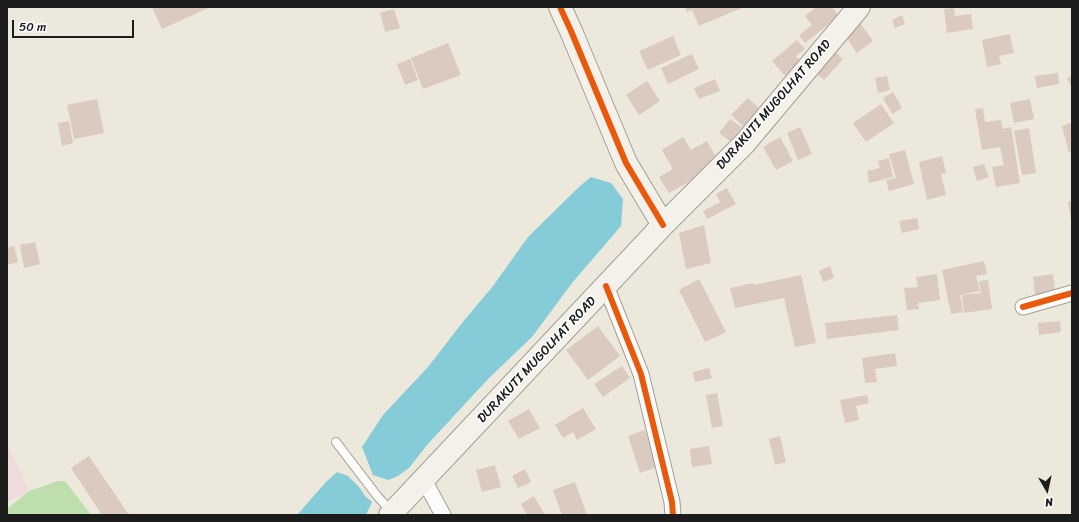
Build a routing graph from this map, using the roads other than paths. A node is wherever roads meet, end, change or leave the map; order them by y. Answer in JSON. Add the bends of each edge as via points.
{"nodes":[{"id":1,"x":560,"y":7,"type":"edge"},
{"id":2,"x":859,"y":7,"type":"edge"},
{"id":3,"x":663,"y":225,"type":"junction"},
{"id":4,"x":606,"y":286,"type":"junction"},
{"id":5,"x":1072,"y":293,"type":"edge"},
{"id":6,"x":1023,"y":307,"type":"dead end"},
{"id":7,"x":336,"y":442,"type":"dead end"},
{"id":8,"x":424,"y":480,"type":"junction"},
{"id":9,"x":391,"y":514,"type":"edge"},
{"id":10,"x":443,"y":515,"type":"edge"},
{"id":11,"x":673,"y":515,"type":"edge"}],
"edges":[{"from":1,"to":3,"type":"main road","via":[[626,163]]},
{"from":2,"to":3,"type":"main road","name":"DURAKUTI MUGOLHAT ROAD","via":[[744,144]]},
{"from":3,"to":4,"type":"main road","name":"DURAKUTI MUGOLHAT ROAD"},
{"from":4,"to":8,"type":"main road","name":"DURAKUTI MUGOLHAT ROAD"},
{"from":4,"to":11,"type":"street","via":[[641,374]]},
{"from":5,"to":6,"type":"street"},
{"from":7,"to":9,"type":"lane"},
{"from":8,"to":9,"type":"main road","name":"DURAKUTI MUGOLHAT ROAD"},
{"from":8,"to":10,"type":"street"}]}
